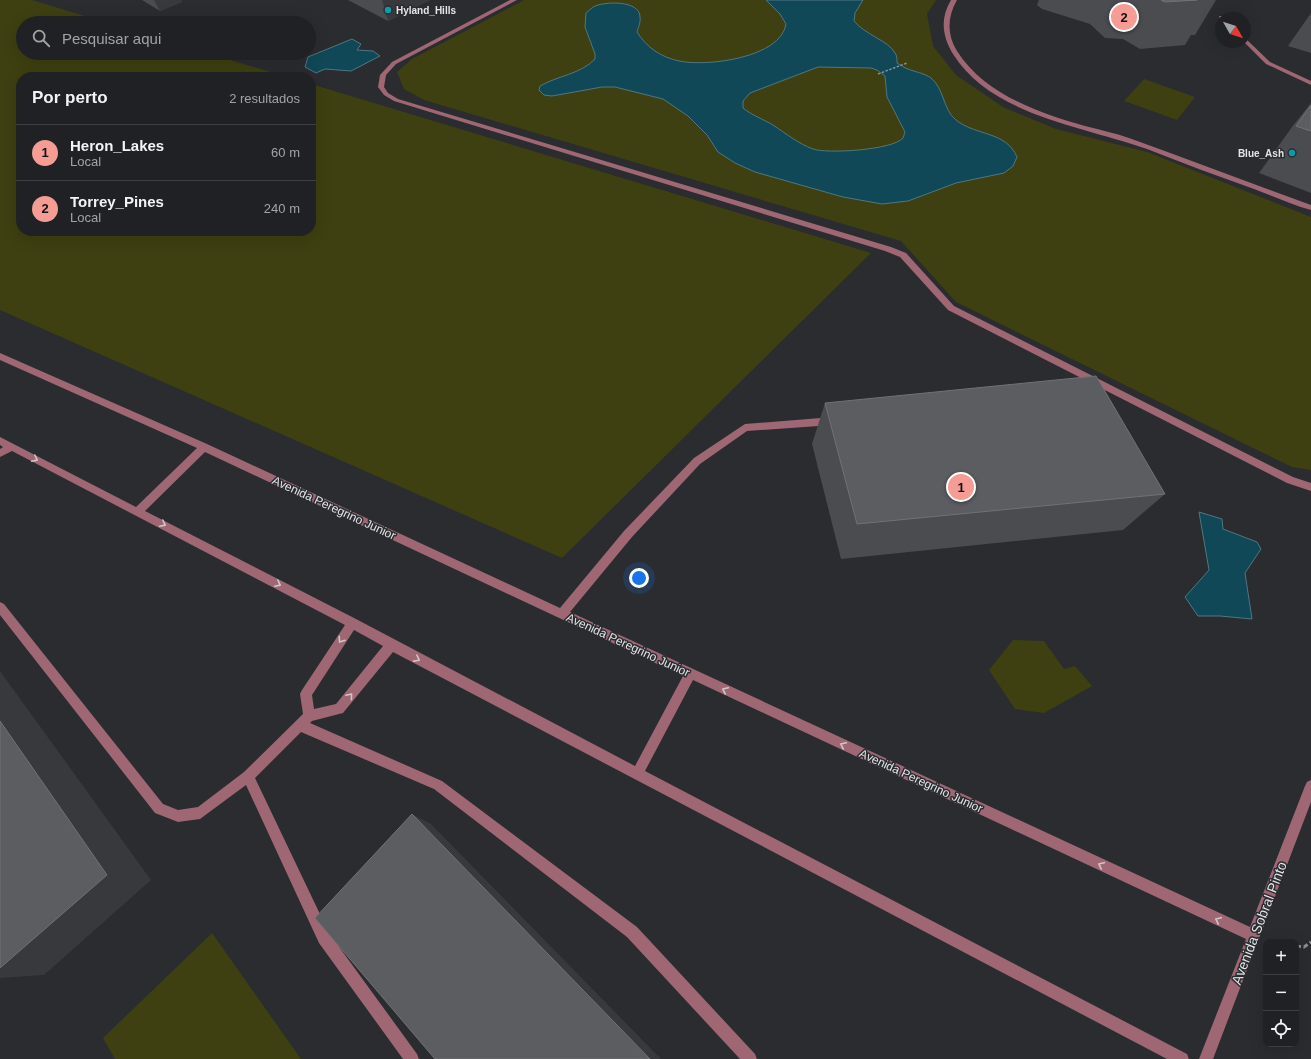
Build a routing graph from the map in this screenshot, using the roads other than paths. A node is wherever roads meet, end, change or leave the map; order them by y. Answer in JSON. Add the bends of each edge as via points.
{"nodes":[{"id":1,"x":514,"y":0,"type":"edge"},
{"id":2,"x":954,"y":0,"type":"edge"},
{"id":3,"x":1251,"y":46,"type":"edge"},
{"id":4,"x":1311,"y":83,"type":"edge"},
{"id":5,"x":1311,"y":208,"type":"edge"},
{"id":6,"x":0,"y":356,"type":"edge"},
{"id":7,"x":845,"y":420,"type":"edge"},
{"id":8,"x":0,"y":441,"type":"edge"},
{"id":9,"x":12,"y":447,"type":"junction"},
{"id":10,"x":204,"y":448,"type":"junction"},
{"id":11,"x":0,"y":453,"type":"edge"},
{"id":12,"x":1311,"y":487,"type":"edge"},
{"id":13,"x":138,"y":511,"type":"junction"},
{"id":14,"x":0,"y":606,"type":"edge"},
{"id":15,"x":562,"y":614,"type":"junction"},
{"id":16,"x":352,"y":623,"type":"junction"},
{"id":17,"x":391,"y":645,"type":"junction"},
{"id":18,"x":690,"y":674,"type":"junction"},
{"id":19,"x":305,"y":720,"type":"junction"},
{"id":20,"x":637,"y":774,"type":"junction"},
{"id":21,"x":248,"y":776,"type":"junction"},
{"id":22,"x":1311,"y":786,"type":"edge"},
{"id":23,"x":1254,"y":936,"type":"junction"},
{"id":24,"x":412,"y":1059,"type":"edge"},
{"id":25,"x":750,"y":1059,"type":"edge"},
{"id":26,"x":1182,"y":1059,"type":"edge"},
{"id":27,"x":1206,"y":1059,"type":"edge"}],
"edges":[{"from":1,"to":12,"type":"street","via":[[394,63],[383,75],[381,87],[386,94],[396,100],[903,255],[951,308],[1290,480]]},
{"from":2,"to":5,"type":"street","via":[[945,19],[947,37],[954,52],[964,66],[1003,96],[1038,113],[1123,138]]},
{"from":3,"to":4,"type":"street","via":[[1268,63]]},
{"from":6,"to":10,"type":"street","name":"Avenida Peregrino Junior"},
{"from":7,"to":15,"type":"street","via":[[746,428],[697,460],[628,534]]},
{"from":8,"to":9,"type":"street"},
{"from":9,"to":11,"type":"street"},
{"from":9,"to":13,"type":"street","one_way":true},
{"from":10,"to":13,"type":"street"},
{"from":10,"to":15,"type":"street","name":"Avenida Peregrino Junior"},
{"from":13,"to":16,"type":"street","one_way":true},
{"from":14,"to":21,"type":"street","via":[[159,809],[178,816],[200,813]]},
{"from":15,"to":18,"type":"street","name":"Avenida Peregrino Junior"},
{"from":16,"to":17,"type":"street"},
{"from":16,"to":19,"type":"street","one_way":true,"via":[[306,694]]},
{"from":19,"to":17,"type":"street","one_way":true,"via":[[339,710]]},
{"from":17,"to":20,"type":"street","one_way":true},
{"from":18,"to":20,"type":"street"},
{"from":23,"to":18,"type":"street","name":"Avenida Peregrino Junior","one_way":true},
{"from":19,"to":21,"type":"street"},
{"from":19,"to":25,"type":"street","via":[[438,785],[632,932]]},
{"from":20,"to":26,"type":"street"},
{"from":21,"to":24,"type":"street","via":[[324,938]]},
{"from":22,"to":23,"type":"street","name":"Avenida Sobral Pinto"},
{"from":23,"to":27,"type":"street","name":"Avenida Sobral Pinto"}]}
